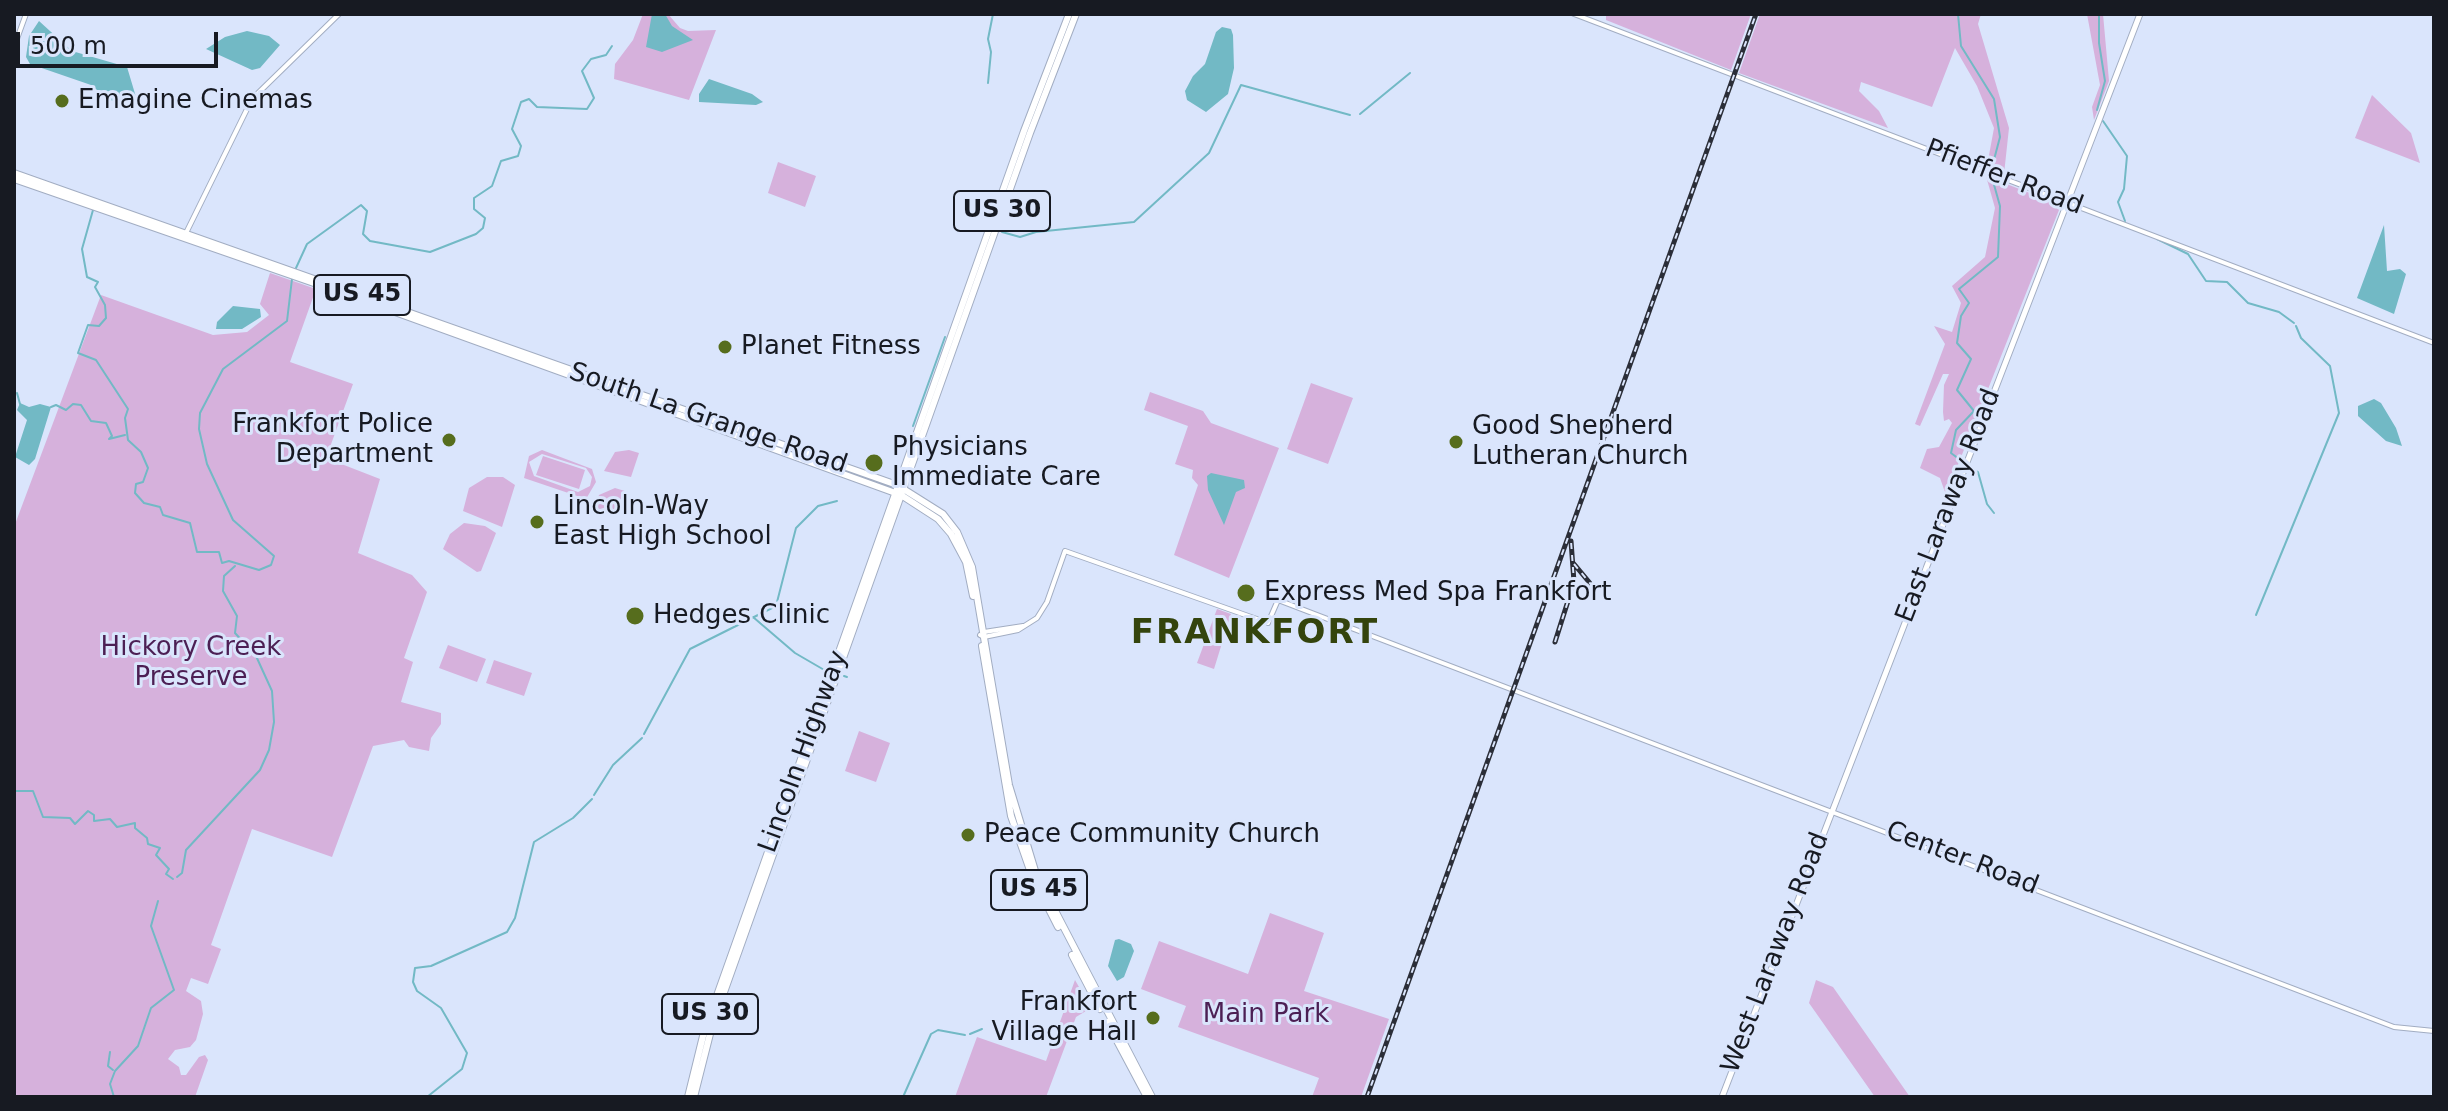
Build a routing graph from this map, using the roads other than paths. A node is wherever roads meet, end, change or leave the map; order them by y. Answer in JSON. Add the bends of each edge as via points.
{"nodes":[{"id":1,"x":26,"y":14,"type":"edge"},
{"id":2,"x":339,"y":14,"type":"edge"},
{"id":3,"x":1069,"y":14,"type":"edge"},
{"id":4,"x":1076,"y":14,"type":"edge"},
{"id":5,"x":1574,"y":14,"type":"edge"},
{"id":6,"x":2140,"y":14,"type":"edge"},
{"id":7,"x":14,"y":47,"type":"edge"},
{"id":8,"x":14,"y":176,"type":"edge"},
{"id":9,"x":2067,"y":202,"type":"junction"},
{"id":10,"x":184,"y":236,"type":"junction"},
{"id":11,"x":2434,"y":343,"type":"edge"},
{"id":12,"x":928,"y":409,"type":"junction"},
{"id":13,"x":899,"y":490,"type":"junction"},
{"id":14,"x":982,"y":635,"type":"junction"},
{"id":15,"x":1831,"y":810,"type":"junction"},
{"id":16,"x":2434,"y":1031,"type":"edge"},
{"id":17,"x":688,"y":1097,"type":"edge"},
{"id":18,"x":694,"y":1097,"type":"edge"},
{"id":19,"x":1149,"y":1097,"type":"edge"},
{"id":20,"x":1722,"y":1097,"type":"edge"}],
"edges":[{"from":1,"to":7,"type":"street"},
{"from":2,"to":10,"type":"street","via":[[252,99]]},
{"from":3,"to":12,"type":"main road","number":"US 30"},
{"from":4,"to":12,"type":"main road","number":"US 30"},
{"from":5,"to":9,"type":"street","name":"Pfieffer Road"},
{"from":6,"to":9,"type":"main road"},
{"from":8,"to":10,"type":"main road","name":"South La Grange Road","number":"US 45"},
{"from":9,"to":11,"type":"street","name":"Pfieffer Road"},
{"from":9,"to":15,"type":"main road","name":"East Laraway Road"},
{"from":10,"to":13,"type":"main road","name":"South La Grange Road","number":"US 45"},
{"from":12,"to":13,"type":"main road","name":"Lincoln Highway","number":"US 30"},
{"from":13,"to":14,"type":"main road","name":"South La Grange Road","number":"US 45","via":[[943,514],[957,532],[972,567]]},
{"from":13,"to":17,"type":"main road","name":"Lincoln Highway","number":"US 30","via":[[704,1032]]},
{"from":13,"to":18,"type":"main road","name":"Lincoln Highway","number":"US 30","via":[[712,1026]]},
{"from":14,"to":15,"type":"street","name":"Center Road","via":[[1025,626],[1043,611],[1065,551],[1268,623],[1278,600]]},
{"from":14,"to":19,"type":"main road","name":"South La Grange Road","number":"US 45","via":[[1011,793],[1036,874]]},
{"from":15,"to":16,"type":"street","name":"Center Road","via":[[2394,1027]]},
{"from":15,"to":20,"type":"main road","name":"West Laraway Road"}]}
